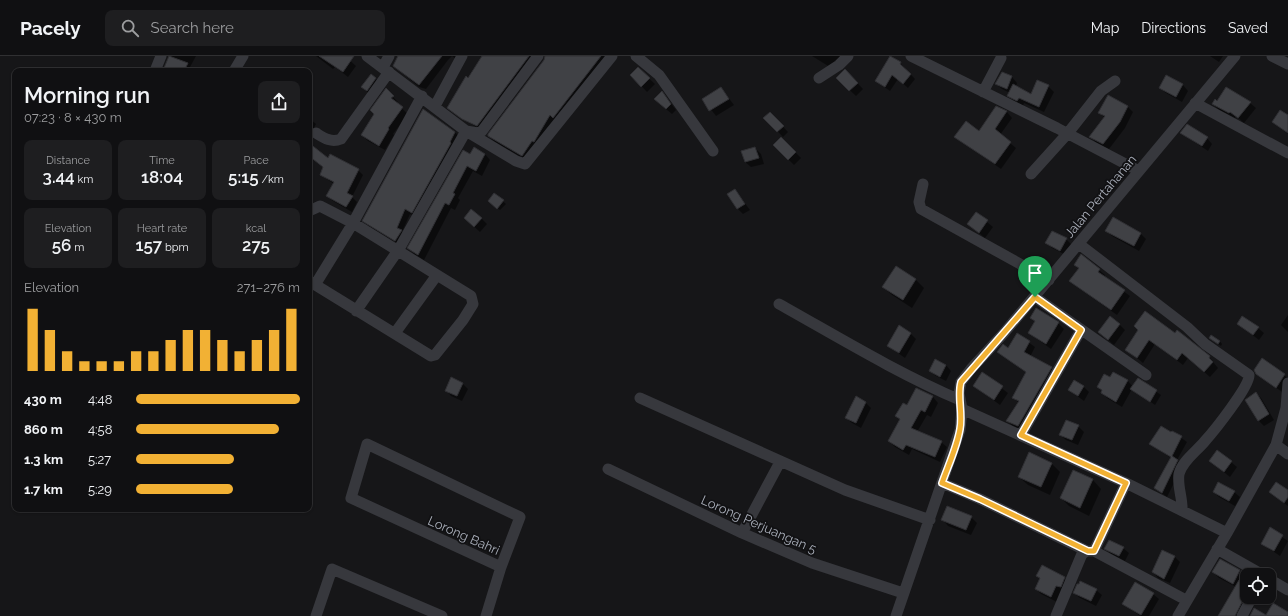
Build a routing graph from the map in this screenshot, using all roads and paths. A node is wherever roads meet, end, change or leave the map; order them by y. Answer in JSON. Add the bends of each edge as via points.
{"nodes":[{"id":1,"x":160,"y":56,"type":"edge"},
{"id":2,"x":243,"y":56,"type":"edge"},
{"id":3,"x":367,"y":56,"type":"edge"},
{"id":4,"x":389,"y":56,"type":"edge"},
{"id":5,"x":462,"y":56,"type":"edge"},
{"id":6,"x":538,"y":56,"type":"edge"},
{"id":7,"x":612,"y":56,"type":"edge"},
{"id":8,"x":636,"y":56,"type":"edge"},
{"id":9,"x":848,"y":56,"type":"edge"},
{"id":10,"x":911,"y":56,"type":"edge"},
{"id":11,"x":1235,"y":56,"type":"edge"},
{"id":12,"x":1272,"y":56,"type":"edge"},
{"id":13,"x":1001,"y":58,"type":"dead end"},
{"id":14,"x":1288,"y":64,"type":"edge"},
{"id":15,"x":156,"y":68,"type":"edge"},
{"id":16,"x":236,"y":68,"type":"edge"},
{"id":17,"x":386,"y":69,"type":"junction"},
{"id":18,"x":819,"y":78,"type":"dead end"},
{"id":19,"x":1115,"y":81,"type":"dead end"},
{"id":20,"x":983,"y":92,"type":"junction"},
{"id":21,"x":422,"y":96,"type":"junction"},
{"id":22,"x":1195,"y":103,"type":"junction"},
{"id":23,"x":435,"y":106,"type":"junction"},
{"id":24,"x":466,"y":131,"type":"junction"},
{"id":25,"x":316,"y":133,"type":"dead end"},
{"id":26,"x":1068,"y":133,"type":"junction"},
{"id":27,"x":712,"y":152,"type":"dead end"},
{"id":28,"x":1288,"y":153,"type":"edge"},
{"id":29,"x":1139,"y":171,"type":"junction"},
{"id":30,"x":1031,"y":174,"type":"dead end"},
{"id":31,"x":923,"y":184,"type":"dead end"},
{"id":32,"x":312,"y":210,"type":"edge"},
{"id":33,"x":353,"y":224,"type":"junction"},
{"id":34,"x":1079,"y":244,"type":"junction"},
{"id":35,"x":397,"y":251,"type":"junction"},
{"id":36,"x":437,"y":275,"type":"junction"},
{"id":37,"x":1049,"y":280,"type":"junction"},
{"id":38,"x":312,"y":283,"type":"edge"},
{"id":39,"x":1035,"y":297,"type":"junction"},
{"id":40,"x":779,"y":304,"type":"dead end"},
{"id":41,"x":356,"y":311,"type":"junction"},
{"id":42,"x":1081,"y":330,"type":"junction"},
{"id":43,"x":395,"y":333,"type":"junction"},
{"id":44,"x":1146,"y":375,"type":"dead end"},
{"id":45,"x":1288,"y":383,"type":"edge"},
{"id":46,"x":640,"y":398,"type":"dead end"},
{"id":47,"x":961,"y":405,"type":"junction"},
{"id":48,"x":1021,"y":435,"type":"junction"},
{"id":49,"x":1276,"y":445,"type":"junction"},
{"id":50,"x":1288,"y":454,"type":"edge"},
{"id":51,"x":780,"y":462,"type":"junction"},
{"id":52,"x":608,"y":469,"type":"dead end"},
{"id":53,"x":942,"y":483,"type":"junction"},
{"id":54,"x":1126,"y":483,"type":"junction"},
{"id":55,"x":1182,"y":511,"type":"junction"},
{"id":56,"x":930,"y":520,"type":"junction"},
{"id":57,"x":742,"y":533,"type":"junction"},
{"id":58,"x":1227,"y":533,"type":"junction"},
{"id":59,"x":1217,"y":549,"type":"junction"},
{"id":60,"x":1091,"y":551,"type":"junction"},
{"id":61,"x":501,"y":567,"type":"junction"},
{"id":62,"x":1251,"y":568,"type":"edge"},
{"id":63,"x":1276,"y":583,"type":"edge"},
{"id":64,"x":1288,"y":590,"type":"edge"},
{"id":65,"x":903,"y":593,"type":"junction"},
{"id":66,"x":1186,"y":600,"type":"junction"},
{"id":67,"x":1248,"y":604,"type":"edge"},
{"id":68,"x":316,"y":616,"type":"edge"},
{"id":69,"x":442,"y":616,"type":"edge"},
{"id":70,"x":486,"y":616,"type":"edge"},
{"id":71,"x":896,"y":616,"type":"edge"},
{"id":72,"x":1056,"y":616,"type":"edge"},
{"id":73,"x":1178,"y":616,"type":"edge"},
{"id":74,"x":1242,"y":616,"type":"edge"}],
"edges":[{"from":1,"to":15,"type":"street"},
{"from":2,"to":16,"type":"street"},
{"from":3,"to":17,"type":"street"},
{"from":4,"to":17,"type":"street"},
{"from":5,"to":23,"type":"street"},
{"from":6,"to":24,"type":"street","via":[[482,131]]},
{"from":7,"to":24,"type":"street","via":[[525,164]]},
{"from":8,"to":27,"type":"street","via":[[658,75]]},
{"from":9,"to":18,"type":"street"},
{"from":10,"to":20,"type":"street"},
{"from":11,"to":22,"type":"street","name":"Jalan Pertahanan"},
{"from":12,"to":14,"type":"street"},
{"from":13,"to":20,"type":"street"},
{"from":17,"to":21,"type":"street"},
{"from":17,"to":25,"type":"street","via":[[341,139],[328,140]]},
{"from":19,"to":26,"type":"street","via":[[1101,91]]},
{"from":20,"to":26,"type":"street"},
{"from":21,"to":23,"type":"street"},
{"from":21,"to":33,"type":"street"},
{"from":22,"to":28,"type":"street"},
{"from":22,"to":29,"type":"street","name":"Jalan Pertahanan"},
{"from":23,"to":24,"type":"street"},
{"from":24,"to":35,"type":"street"},
{"from":26,"to":29,"type":"street"},
{"from":26,"to":30,"type":"street"},
{"from":29,"to":34,"type":"street","name":"Jalan Pertahanan"},
{"from":31,"to":37,"type":"street","via":[[920,202],[922,209]]},
{"from":32,"to":33,"type":"street","via":[[320,206]]},
{"from":33,"to":35,"type":"street"},
{"from":33,"to":38,"type":"street"},
{"from":34,"to":37,"type":"street","name":"Jalan Pertahanan"},
{"from":34,"to":55,"type":"street","via":[[1187,327],[1205,344],[1249,375],[1246,385],[1227,413],[1185,462],[1179,474]]},
{"from":35,"to":36,"type":"street"},
{"from":35,"to":41,"type":"street"},
{"from":36,"to":43,"type":"street"},
{"from":36,"to":43,"type":"street","via":[[471,296],[473,304],[463,320],[435,355],[431,356]]},
{"from":37,"to":39,"type":"street","name":"Jalan Pertahanan"},
{"from":38,"to":41,"type":"street"},
{"from":39,"to":42,"type":"street"},
{"from":39,"to":47,"type":"street","name":"Jalan Pertahanan","via":[[961,382]]},
{"from":40,"to":47,"type":"street"},
{"from":41,"to":43,"type":"street"},
{"from":42,"to":44,"type":"street"},
{"from":42,"to":48,"type":"street"},
{"from":45,"to":49,"type":"street","via":[[1286,408]]},
{"from":46,"to":51,"type":"street"},
{"from":47,"to":48,"type":"street"},
{"from":47,"to":53,"type":"street","name":"Jalan Pertahanan","via":[[960,430]]},
{"from":48,"to":54,"type":"street"},
{"from":49,"to":50,"type":"street"},
{"from":49,"to":58,"type":"street"},
{"from":51,"to":56,"type":"street","via":[[845,490]]},
{"from":51,"to":57,"type":"street"},
{"from":52,"to":57,"type":"street","name":"Lorong Perjuangan 5"},
{"from":53,"to":56,"type":"street","name":"Jalan Pertahanan"},
{"from":53,"to":60,"type":"street"},
{"from":54,"to":55,"type":"street"},
{"from":54,"to":60,"type":"street"},
{"from":55,"to":58,"type":"street"},
{"from":56,"to":65,"type":"street","name":"Jalan Pertahanan"},
{"from":57,"to":65,"type":"street","name":"Lorong Perjuangan 5","via":[[812,563]]},
{"from":58,"to":59,"type":"street"},
{"from":59,"to":62,"type":"street"},
{"from":59,"to":66,"type":"street"},
{"from":60,"to":66,"type":"street"},
{"from":60,"to":72,"type":"street","via":[[1082,554]]},
{"from":61,"to":61,"type":"street","name":"Lorong Bahri","via":[[351,498],[367,444],[520,516]]},
{"from":61,"to":70,"type":"street"},
{"from":63,"to":64,"type":"street"},
{"from":65,"to":71,"type":"street","name":"Jalan Pertahanan"},
{"from":66,"to":73,"type":"street"},
{"from":67,"to":74,"type":"street"},
{"from":68,"to":69,"type":"street","via":[[332,569]]}]}
